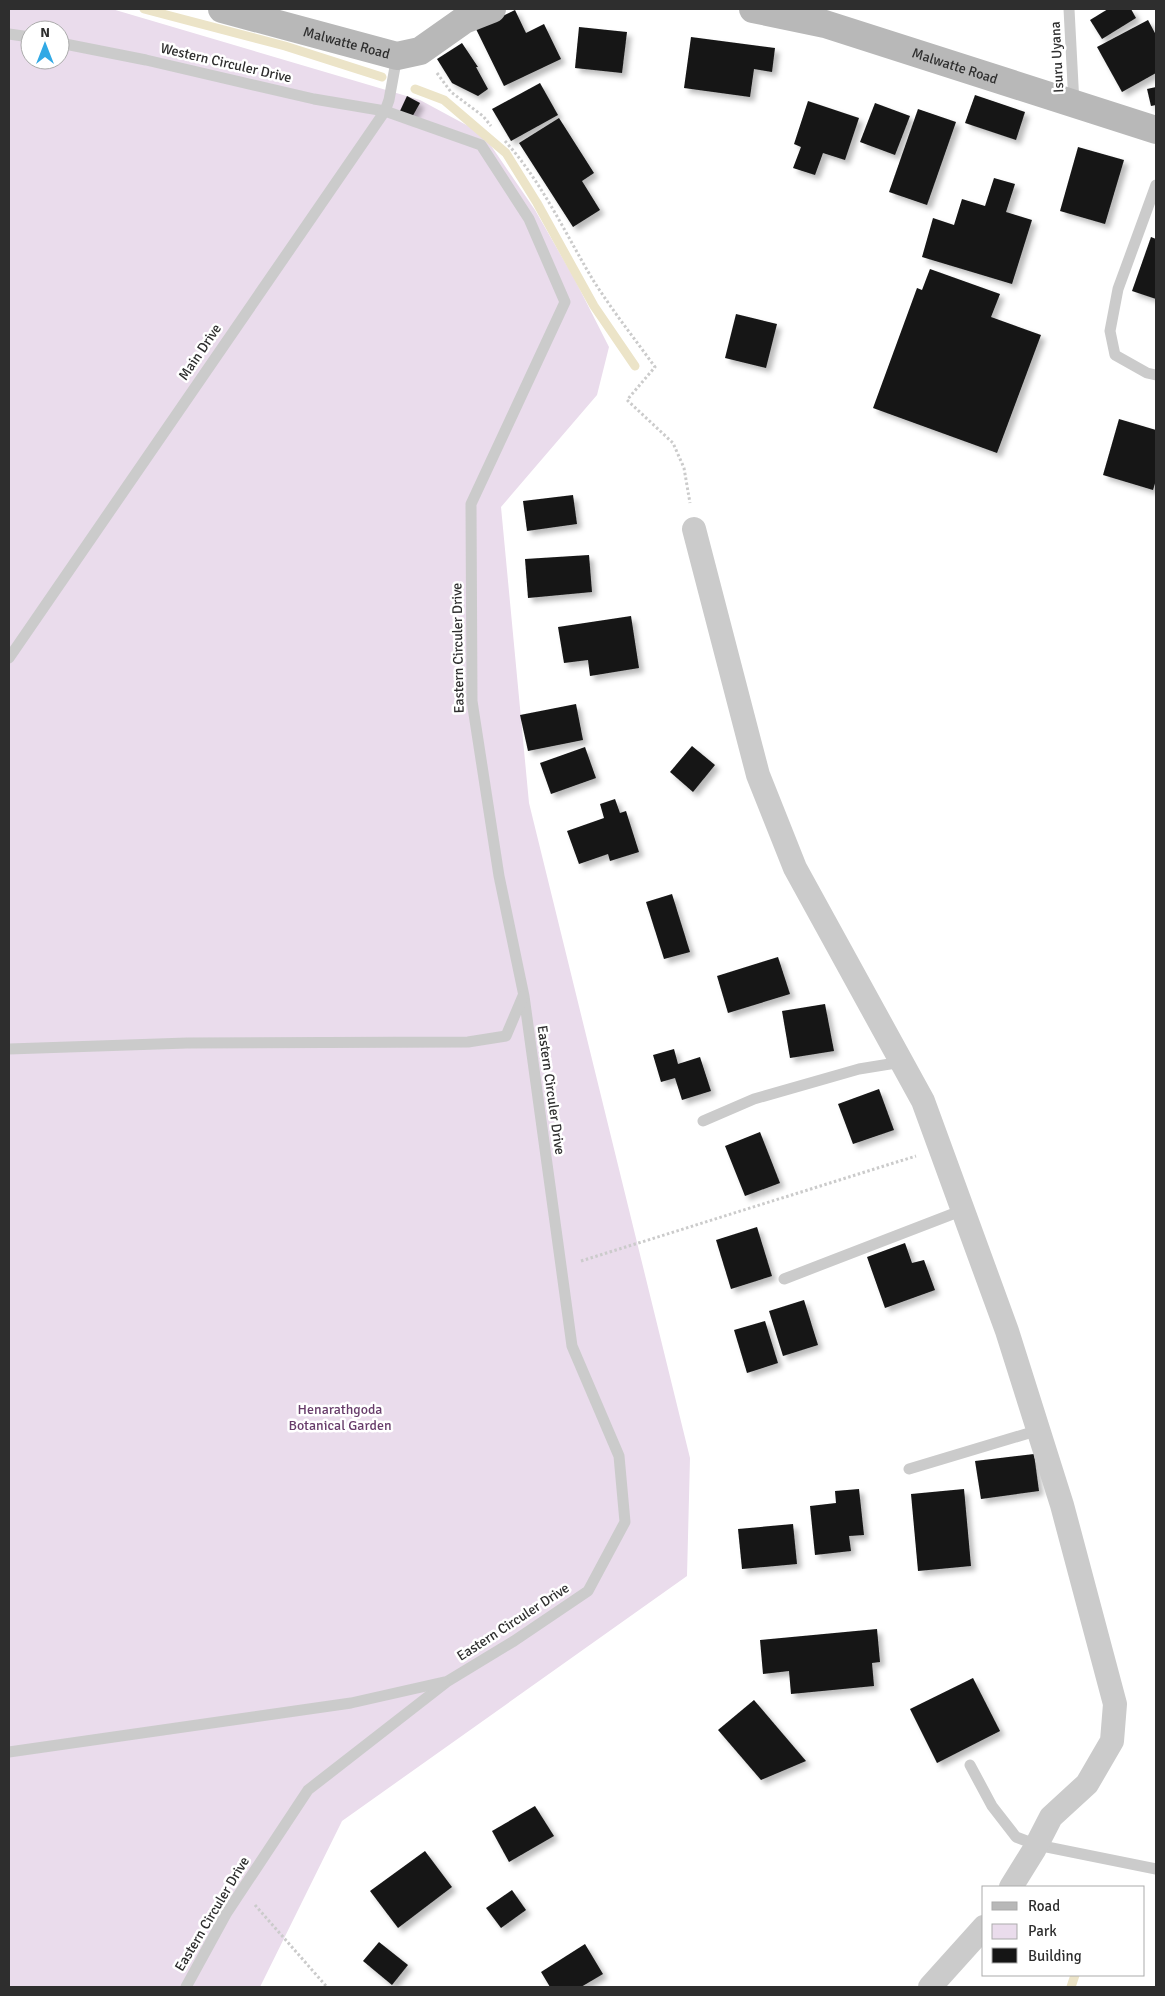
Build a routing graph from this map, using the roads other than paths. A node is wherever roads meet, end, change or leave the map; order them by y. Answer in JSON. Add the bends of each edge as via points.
{"nodes":[{"id":1,"x":222,"y":9,"type":"edge"},
{"id":2,"x":492,"y":9,"type":"edge"},
{"id":3,"x":752,"y":9,"type":"edge"},
{"id":4,"x":1069,"y":9,"type":"edge"},
{"id":5,"x":70,"y":45,"type":"edge"},
{"id":6,"x":397,"y":56,"type":"junction"},
{"id":7,"x":1074,"y":104,"type":"junction"},
{"id":8,"x":386,"y":111,"type":"junction"},
{"id":9,"x":1156,"y":130,"type":"edge"},
{"id":10,"x":1156,"y":185,"type":"edge"},
{"id":11,"x":1156,"y":375,"type":"edge"},
{"id":12,"x":694,"y":529,"type":"road end"},
{"id":13,"x":9,"y":658,"type":"edge"},
{"id":14,"x":524,"y":996,"type":"junction"},
{"id":15,"x":9,"y":1049,"type":"edge"},
{"id":16,"x":902,"y":1062,"type":"junction"},
{"id":17,"x":703,"y":1121,"type":"dead end"},
{"id":18,"x":963,"y":1210,"type":"junction"},
{"id":19,"x":784,"y":1279,"type":"dead end"},
{"id":20,"x":1038,"y":1430,"type":"junction"},
{"id":21,"x":909,"y":1470,"type":"dead end"},
{"id":22,"x":448,"y":1681,"type":"junction"},
{"id":23,"x":9,"y":1752,"type":"edge"},
{"id":24,"x":970,"y":1765,"type":"dead end"},
{"id":25,"x":1037,"y":1845,"type":"junction"},
{"id":26,"x":1156,"y":1869,"type":"edge"},
{"id":27,"x":1012,"y":1886,"type":"edge"},
{"id":28,"x":982,"y":1929,"type":"edge"},
{"id":29,"x":186,"y":1987,"type":"edge"},
{"id":30,"x":930,"y":1987,"type":"edge"}],
"edges":[{"from":1,"to":6,"type":"street","name":"Malwatte Road"},
{"from":2,"to":6,"type":"street","name":"Malwatte Road","via":[[464,20],[420,52]]},
{"from":3,"to":7,"type":"street","name":"Malwatte Road","via":[[824,24]]},
{"from":4,"to":7,"type":"lane","name":"Isuru Uyana"},
{"from":5,"to":8,"type":"lane","name":"Western Circuler Drive","via":[[314,99]]},
{"from":6,"to":8,"type":"lane","name":"Main Drive"},
{"from":7,"to":9,"type":"street","name":"Malwatte Road"},
{"from":8,"to":13,"type":"lane","name":"Main Drive"},
{"from":8,"to":14,"type":"lane","name":"Eastern Circuler Drive","via":[[480,145],[529,219],[565,302],[471,504],[472,701],[499,876]]},
{"from":10,"to":11,"type":"lane","via":[[1118,289],[1110,331],[1114,355]]},
{"from":12,"to":16,"type":"street","via":[[758,775],[795,868]]},
{"from":14,"to":15,"type":"lane","via":[[506,1036],[468,1042],[187,1043]]},
{"from":14,"to":22,"type":"lane","name":"Eastern Circuler Drive","via":[[572,1346],[619,1456],[625,1522],[588,1592]]},
{"from":16,"to":17,"type":"lane","via":[[859,1069],[763,1097]]},
{"from":16,"to":18,"type":"street","via":[[923,1101]]},
{"from":18,"to":19,"type":"lane"},
{"from":18,"to":20,"type":"street","via":[[1007,1331]]},
{"from":20,"to":21,"type":"lane"},
{"from":20,"to":25,"type":"street","via":[[1062,1505],[1115,1704],[1112,1741],[1087,1784],[1051,1817]]},
{"from":22,"to":23,"type":"lane","via":[[351,1703]]},
{"from":22,"to":29,"type":"lane","name":"Eastern Circuler Drive","via":[[308,1790],[226,1914]]},
{"from":24,"to":25,"type":"lane","via":[[992,1806],[1016,1837]]},
{"from":25,"to":26,"type":"lane"},
{"from":25,"to":27,"type":"street"},
{"from":28,"to":30,"type":"street"}]}
